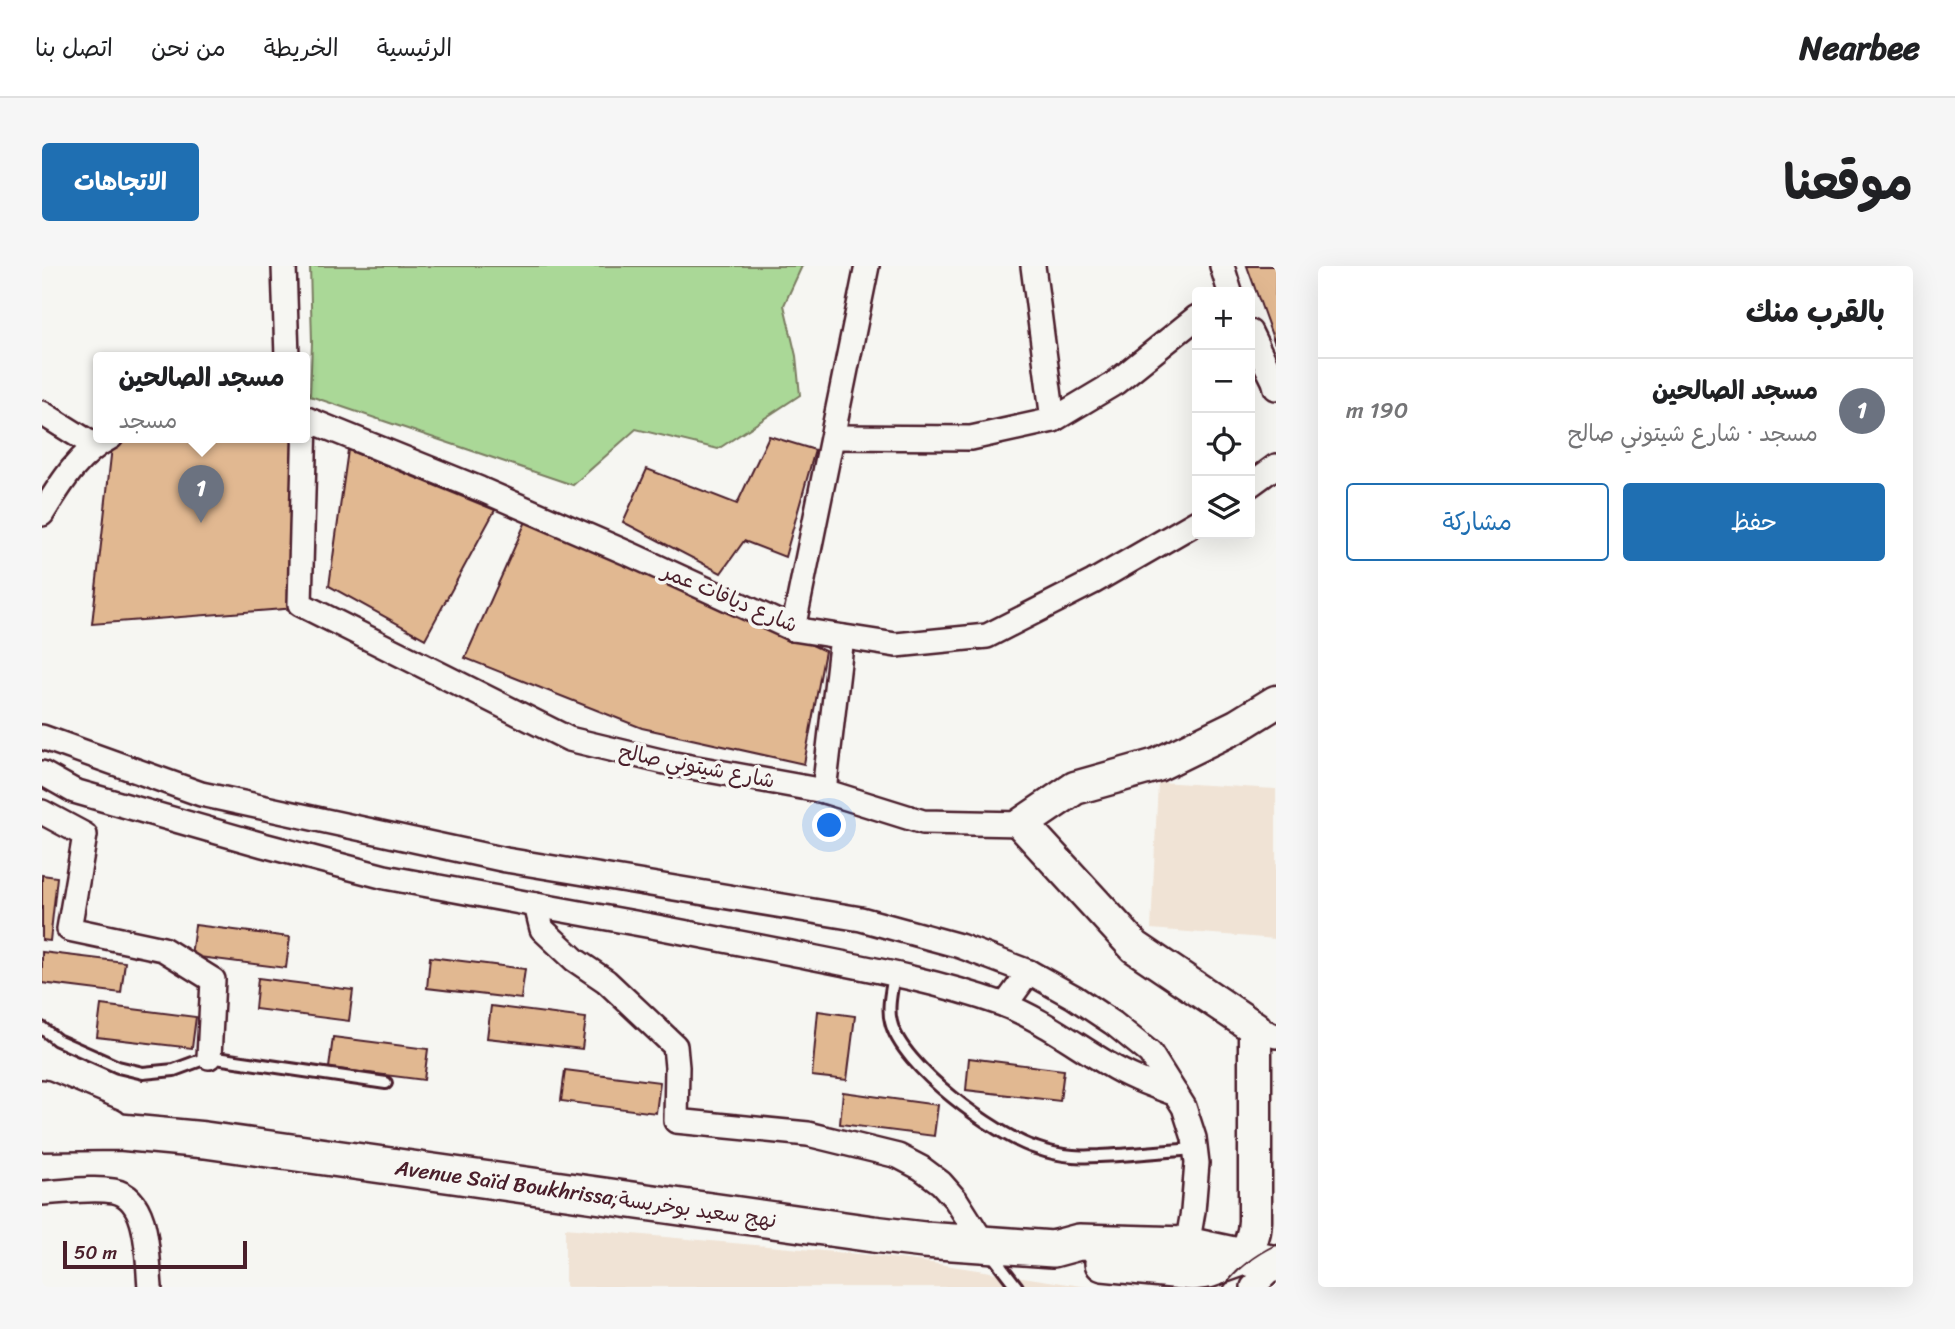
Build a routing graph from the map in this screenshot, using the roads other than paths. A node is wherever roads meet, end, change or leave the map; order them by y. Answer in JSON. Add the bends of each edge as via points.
{"nodes":[{"id":1,"x":284,"y":266,"type":"edge"},
{"id":2,"x":867,"y":266,"type":"edge"},
{"id":3,"x":1033,"y":266,"type":"edge"},
{"id":4,"x":1222,"y":266,"type":"edge"},
{"id":5,"x":1228,"y":287,"type":"edge"},
{"id":6,"x":1192,"y":321,"type":"edge"},
{"id":7,"x":1255,"y":342,"type":"edge"},
{"id":8,"x":287,"y":352,"type":"edge"},
{"id":9,"x":1275,"y":383,"type":"edge"},
{"id":10,"x":42,"y":413,"type":"edge"},
{"id":11,"x":1053,"y":420,"type":"junction"},
{"id":12,"x":310,"y":421,"type":"edge"},
{"id":13,"x":93,"y":436,"type":"edge"},
{"id":14,"x":834,"y":437,"type":"junction"},
{"id":15,"x":101,"y":443,"type":"edge"},
{"id":16,"x":304,"y":443,"type":"edge"},
{"id":17,"x":1276,"y":466,"type":"edge"},
{"id":18,"x":1255,"y":481,"type":"edge"},
{"id":19,"x":42,"y":514,"type":"edge"},
{"id":20,"x":1192,"y":525,"type":"edge"},
{"id":21,"x":793,"y":629,"type":"junction"},
{"id":22,"x":842,"y":637,"type":"junction"},
{"id":23,"x":1276,"y":702,"type":"edge"},
{"id":24,"x":42,"y":737,"type":"edge"},
{"id":25,"x":42,"y":773,"type":"edge"},
{"id":26,"x":824,"y":791,"type":"junction"},
{"id":27,"x":42,"y":813,"type":"edge"},
{"id":28,"x":1021,"y":824,"type":"junction"},
{"id":29,"x":536,"y":905,"type":"junction"},
{"id":30,"x":1029,"y":972,"type":"junction"},
{"id":31,"x":894,"y":974,"type":"junction"},
{"id":32,"x":1005,"y":1005,"type":"junction"},
{"id":33,"x":42,"y":1028,"type":"edge"},
{"id":34,"x":1265,"y":1032,"type":"edge"},
{"id":35,"x":209,"y":1057,"type":"junction"},
{"id":36,"x":386,"y":1083,"type":"dead end"},
{"id":37,"x":1176,"y":1094,"type":"junction"},
{"id":38,"x":42,"y":1098,"type":"edge"},
{"id":39,"x":120,"y":1132,"type":"junction"},
{"id":40,"x":42,"y":1133,"type":"edge"},
{"id":41,"x":1195,"y":1149,"type":"junction"},
{"id":42,"x":42,"y":1193,"type":"edge"},
{"id":43,"x":984,"y":1244,"type":"junction"},
{"id":44,"x":1190,"y":1268,"type":"edge"},
{"id":45,"x":1263,"y":1268,"type":"edge"},
{"id":46,"x":150,"y":1287,"type":"edge"},
{"id":47,"x":1017,"y":1287,"type":"edge"}],
"edges":[{"from":1,"to":8,"type":"street"},
{"from":2,"to":14,"type":"street"},
{"from":3,"to":11,"type":"street"},
{"from":4,"to":5,"type":"street"},
{"from":6,"to":11,"type":"street","via":[[1115,383]]},
{"from":7,"to":9,"type":"street"},
{"from":10,"to":13,"type":"street"},
{"from":11,"to":14,"type":"street","via":[[971,438]]},
{"from":12,"to":21,"type":"street","name":"شارع ديافات عمر","via":[[480,489]]},
{"from":14,"to":21,"type":"street"},
{"from":15,"to":19,"type":"street","via":[[66,474]]},
{"from":16,"to":26,"type":"street","name":"شارع شيتوني صالح","via":[[300,604],[569,739],[669,763]]},
{"from":17,"to":18,"type":"street"},
{"from":20,"to":22,"type":"street","name":"شارع ديافات عمر","via":[[987,636],[896,645]]},
{"from":21,"to":22,"type":"street","name":"شارع ديافات عمر"},
{"from":22,"to":26,"type":"street"},
{"from":23,"to":28,"type":"street","via":[[1157,765],[1075,788]]},
{"from":24,"to":30,"type":"street","via":[[201,794],[506,860],[861,919],[960,946]]},
{"from":25,"to":29,"type":"street","via":[[74,791],[274,848],[385,877]]},
{"from":26,"to":28,"type":"street","name":"شارع شيتوني صالح","via":[[923,822]]},
{"from":27,"to":35,"type":"street","via":[[85,835],[69,929],[163,949],[213,980]]},
{"from":28,"to":34,"type":"street","via":[[1135,947]]},
{"from":29,"to":31,"type":"street"},
{"from":29,"to":43,"type":"street","via":[[542,929],[675,1046],[676,1121],[808,1134],[898,1156],[941,1182]]},
{"from":30,"to":32,"type":"street"},
{"from":30,"to":37,"type":"street","via":[[1074,997],[1150,1053]]},
{"from":31,"to":32,"type":"street"},
{"from":31,"to":41,"type":"lane","via":[[890,1021],[898,1041],[946,1091],[1001,1131],[1035,1148],[1072,1156]]},
{"from":32,"to":37,"type":"street","via":[[1138,1080]]},
{"from":33,"to":35,"type":"lane","via":[[57,1040],[143,1073],[174,1070]]},
{"from":34,"to":45,"type":"street","via":[[1254,1231]]},
{"from":35,"to":36,"type":"lane"},
{"from":37,"to":41,"type":"street"},
{"from":38,"to":39,"type":"main road","name":"Avenue Saïd Boukhrissa;نهج سعيد بوخريسة"},
{"from":39,"to":40,"type":"main road","name":"Avenue Saïd Boukhrissa;نهج سعيد بوخريسة"},
{"from":39,"to":43,"type":"main road","name":"Avenue Saïd Boukhrissa;نهج سعيد بوخريسة","via":[[873,1234]]},
{"from":41,"to":44,"type":"street"},
{"from":42,"to":46,"type":"street","via":[[104,1190],[132,1198],[143,1222]]},
{"from":43,"to":44,"type":"main road","name":"Avenue Saïd Boukhrissa;نهج سعيد بوخريسة","via":[[1053,1249],[1085,1261]]},
{"from":43,"to":47,"type":"lane"},
{"from":44,"to":45,"type":"main road","name":"Avenue Saïd Boukhrissa;نهج سعيد بوخريسة"}]}
